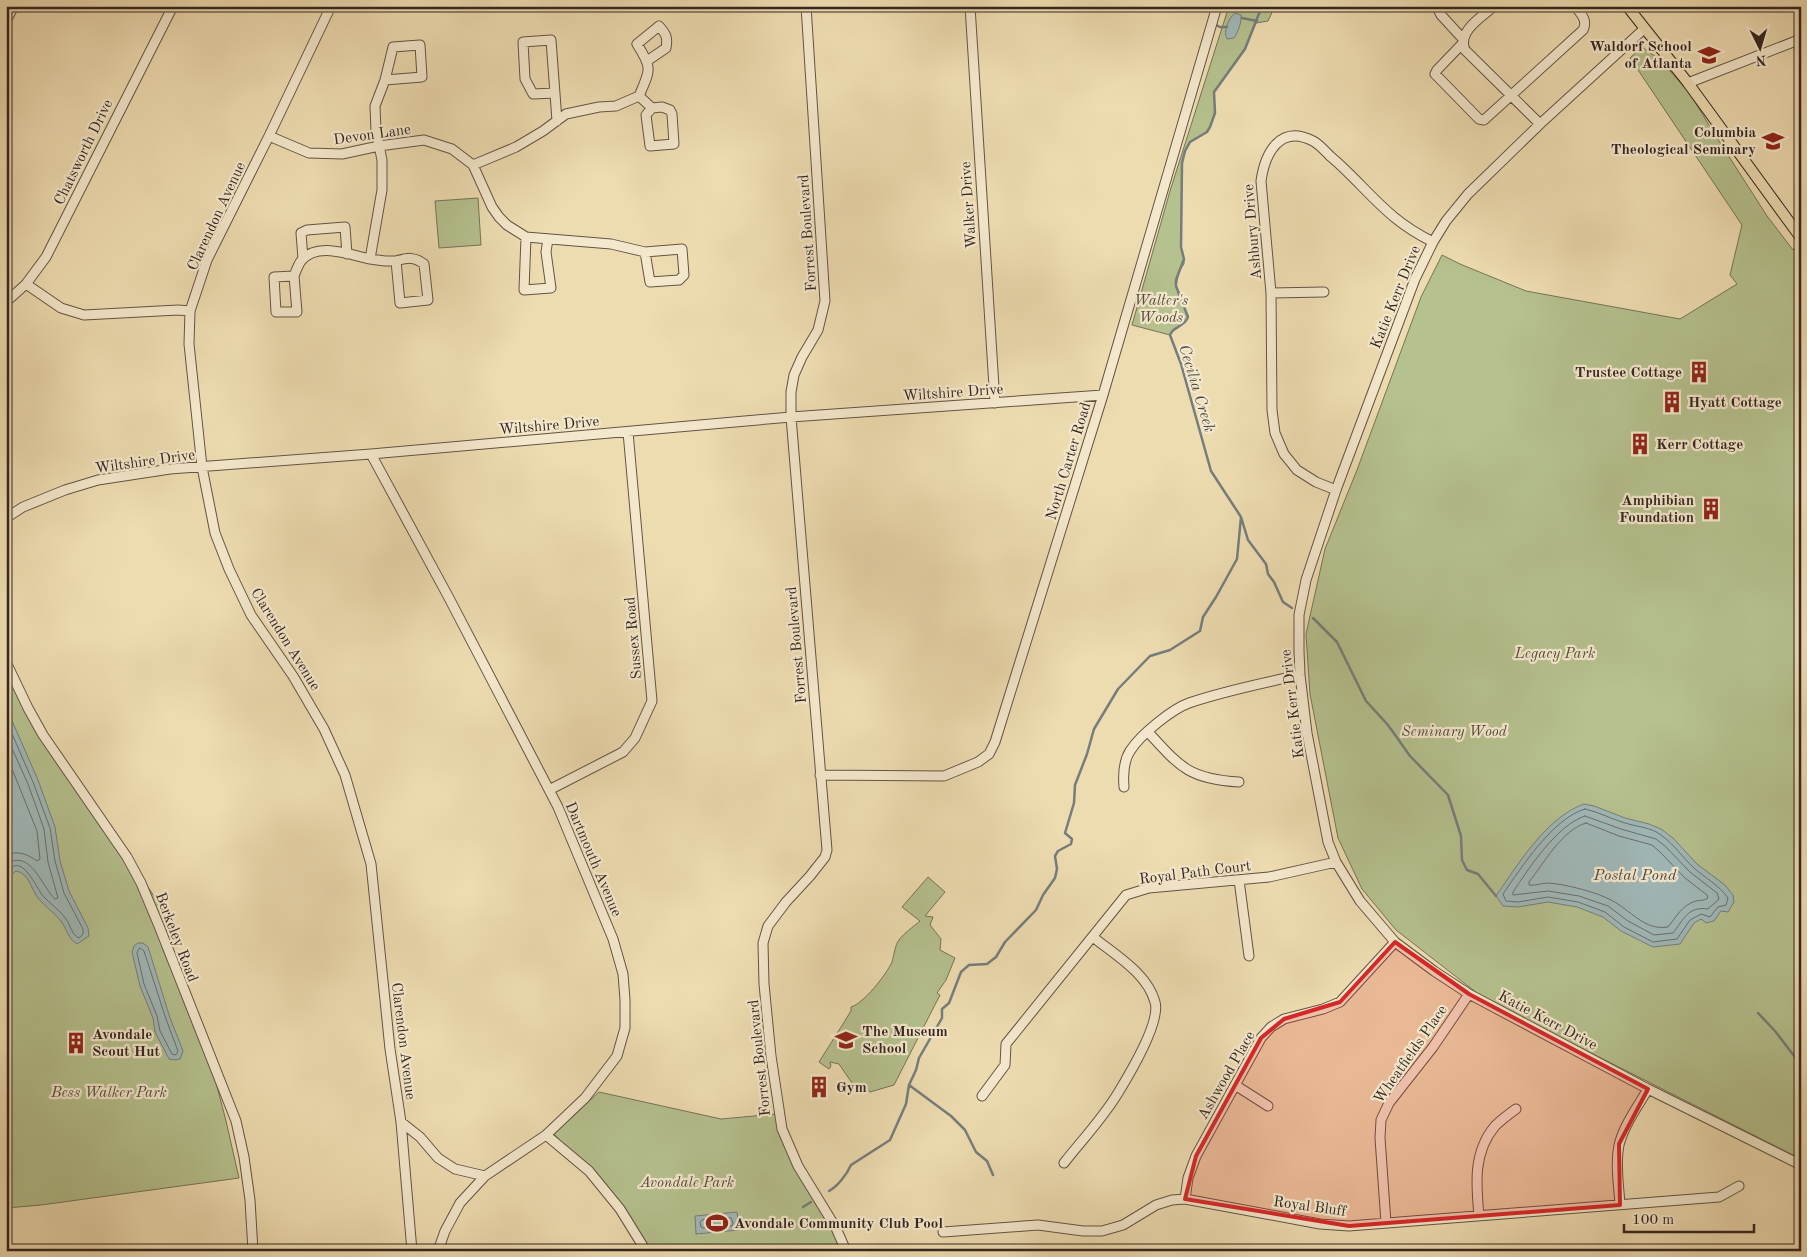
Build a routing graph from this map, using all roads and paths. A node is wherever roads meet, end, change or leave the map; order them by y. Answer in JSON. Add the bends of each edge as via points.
{"nodes":[{"id":1,"x":14,"y":6,"type":"edge"},
{"id":2,"x":173,"y":6,"type":"edge"},
{"id":3,"x":331,"y":6,"type":"edge"},
{"id":4,"x":806,"y":6,"type":"edge"},
{"id":5,"x":970,"y":6,"type":"edge"},
{"id":6,"x":1217,"y":6,"type":"edge"},
{"id":7,"x":1439,"y":6,"type":"edge"},
{"id":8,"x":1494,"y":6,"type":"edge"},
{"id":9,"x":1575,"y":6,"type":"edge"},
{"id":10,"x":1627,"y":6,"type":"edge"},
{"id":11,"x":6,"y":21,"type":"edge"},
{"id":12,"x":1644,"y":29,"type":"junction"},
{"id":13,"x":1801,"y":39,"type":"edge"},
{"id":14,"x":1463,"y":41,"type":"junction"},
{"id":15,"x":647,"y":61,"type":"dead end"},
{"id":16,"x":385,"y":80,"type":"junction"},
{"id":17,"x":1688,"y":83,"type":"junction"},
{"id":18,"x":555,"y":94,"type":"junction"},
{"id":19,"x":639,"y":96,"type":"junction"},
{"id":20,"x":1511,"y":96,"type":"junction"},
{"id":21,"x":652,"y":108,"type":"junction"},
{"id":22,"x":557,"y":121,"type":"junction"},
{"id":23,"x":1540,"y":124,"type":"junction"},
{"id":24,"x":270,"y":136,"type":"junction"},
{"id":25,"x":379,"y":146,"type":"junction"},
{"id":26,"x":473,"y":164,"type":"junction"},
{"id":27,"x":526,"y":237,"type":"junction"},
{"id":28,"x":1801,"y":238,"type":"edge"},
{"id":29,"x":548,"y":239,"type":"junction"},
{"id":30,"x":1432,"y":242,"type":"junction"},
{"id":31,"x":645,"y":252,"type":"junction"},
{"id":32,"x":347,"y":254,"type":"junction"},
{"id":33,"x":303,"y":259,"type":"junction"},
{"id":34,"x":370,"y":259,"type":"junction"},
{"id":35,"x":396,"y":261,"type":"junction"},
{"id":36,"x":294,"y":276,"type":"junction"},
{"id":37,"x":26,"y":284,"type":"junction"},
{"id":38,"x":1324,"y":292,"type":"dead end"},
{"id":39,"x":1271,"y":293,"type":"junction"},
{"id":40,"x":6,"y":302,"type":"edge"},
{"id":41,"x":190,"y":311,"type":"junction"},
{"id":42,"x":1103,"y":395,"type":"junction"},
{"id":43,"x":994,"y":403,"type":"junction"},
{"id":44,"x":790,"y":417,"type":"junction"},
{"id":45,"x":628,"y":432,"type":"junction"},
{"id":46,"x":371,"y":454,"type":"junction"},
{"id":47,"x":202,"y":467,"type":"junction"},
{"id":48,"x":1336,"y":490,"type":"junction"},
{"id":49,"x":6,"y":518,"type":"edge"},
{"id":50,"x":6,"y":662,"type":"edge"},
{"id":51,"x":1300,"y":675,"type":"junction"},
{"id":52,"x":1148,"y":732,"type":"junction"},
{"id":53,"x":820,"y":775,"type":"junction"},
{"id":54,"x":1238,"y":782,"type":"dead end"},
{"id":55,"x":1124,"y":787,"type":"dead end"},
{"id":56,"x":549,"y":790,"type":"junction"},
{"id":57,"x":1336,"y":862,"type":"junction"},
{"id":58,"x":1239,"y":880,"type":"junction"},
{"id":59,"x":1093,"y":937,"type":"junction"},
{"id":60,"x":1395,"y":942,"type":"junction"},
{"id":61,"x":1250,"y":956,"type":"dead end"},
{"id":62,"x":1469,"y":994,"type":"junction"},
{"id":63,"x":1235,"y":1085,"type":"junction"},
{"id":64,"x":1648,"y":1088,"type":"junction"},
{"id":65,"x":982,"y":1096,"type":"dead end"},
{"id":66,"x":1268,"y":1106,"type":"dead end"},
{"id":67,"x":1516,"y":1109,"type":"dead end"},
{"id":68,"x":401,"y":1122,"type":"junction"},
{"id":69,"x":546,"y":1135,"type":"junction"},
{"id":70,"x":1064,"y":1163,"type":"dead end"},
{"id":71,"x":1801,"y":1165,"type":"edge"},
{"id":72,"x":484,"y":1176,"type":"junction"},
{"id":73,"x":1739,"y":1186,"type":"dead end"},
{"id":74,"x":1185,"y":1199,"type":"junction"},
{"id":75,"x":1620,"y":1205,"type":"junction"},
{"id":76,"x":1479,"y":1216,"type":"junction"},
{"id":77,"x":1386,"y":1223,"type":"junction"},
{"id":78,"x":943,"y":1232,"type":"dead end"},
{"id":79,"x":253,"y":1251,"type":"edge"},
{"id":80,"x":412,"y":1251,"type":"edge"},
{"id":81,"x":438,"y":1251,"type":"edge"},
{"id":82,"x":646,"y":1251,"type":"edge"},
{"id":83,"x":846,"y":1251,"type":"edge"}],
"edges":[{"from":1,"to":11,"type":"street"},
{"from":2,"to":37,"type":"street","name":"Chatsworth Drive","via":[[46,257]]},
{"from":3,"to":24,"type":"street","name":"Clarendon Avenue"},
{"from":4,"to":44,"type":"street","name":"Forrest Boulevard","via":[[825,301],[818,330],[794,375]]},
{"from":5,"to":43,"type":"street","name":"Walker Drive"},
{"from":6,"to":42,"type":"street","name":"North Carter Road"},
{"from":7,"to":14,"type":"street","via":[[1441,15]]},
{"from":8,"to":14,"type":"street","via":[[1465,33]]},
{"from":9,"to":20,"type":"street","via":[[1584,18],[1583,30]]},
{"from":10,"to":12,"type":"main road"},
{"from":12,"to":17,"type":"main road"},
{"from":12,"to":23,"type":"street","name":"Katie Kerr Drive"},
{"from":13,"to":17,"type":"street"},
{"from":14,"to":20,"type":"street","via":[[1465,50]]},
{"from":14,"to":20,"type":"street","via":[[1436,70],[1437,77],[1479,119],[1484,120]]},
{"from":15,"to":19,"type":"street","via":[[647,78]]},
{"from":16,"to":16,"type":"street","via":[[393,47],[420,45],[422,77]]},
{"from":16,"to":25,"type":"street","via":[[375,106]]},
{"from":17,"to":28,"type":"main road"},
{"from":18,"to":18,"type":"street","via":[[551,40],[523,42],[525,79],[533,94]]},
{"from":18,"to":22,"type":"street"},
{"from":19,"to":21,"type":"street"},
{"from":19,"to":22,"type":"street","via":[[616,106],[566,114]]},
{"from":20,"to":23,"type":"street"},
{"from":21,"to":21,"type":"street","via":[[670,110],[674,144],[650,146],[646,115]]},
{"from":22,"to":26,"type":"street","via":[[516,147]]},
{"from":23,"to":30,"type":"street","name":"Katie Kerr Drive","via":[[1468,194]]},
{"from":24,"to":25,"type":"street","name":"Devon Lane","via":[[309,153],[342,154]]},
{"from":24,"to":41,"type":"street","name":"Clarendon Avenue","via":[[207,260]]},
{"from":25,"to":26,"type":"street","name":"Devon Lane","via":[[424,140],[452,149]]},
{"from":25,"to":34,"type":"street","via":[[382,190]]},
{"from":26,"to":27,"type":"street","via":[[499,217]]},
{"from":27,"to":29,"type":"street"},
{"from":27,"to":29,"type":"street","via":[[524,290],[551,288],[546,252]]},
{"from":29,"to":31,"type":"street","via":[[611,244]]},
{"from":30,"to":39,"type":"street","name":"Ashbury Drive","via":[[1393,217],[1313,141],[1296,135],[1278,141],[1263,164],[1261,181]]},
{"from":30,"to":48,"type":"street","name":"Katie Kerr Drive"},
{"from":31,"to":31,"type":"street","via":[[682,249],[684,276],[679,280],[650,282]]},
{"from":32,"to":33,"type":"street","via":[[326,250]]},
{"from":32,"to":33,"type":"street","via":[[345,227],[306,230],[301,233]]},
{"from":32,"to":34,"type":"street"},
{"from":33,"to":36,"type":"street"},
{"from":34,"to":35,"type":"street"},
{"from":35,"to":35,"type":"street","via":[[400,303],[428,300],[424,264],[410,257]]},
{"from":36,"to":36,"type":"street","via":[[274,277],[276,312],[297,312]]},
{"from":37,"to":40,"type":"street","name":"Chatsworth Drive"},
{"from":37,"to":41,"type":"street","via":[[61,308],[84,315]]},
{"from":38,"to":39,"type":"street"},
{"from":39,"to":48,"type":"street","name":"Ashbury Drive","via":[[1275,433],[1284,454],[1297,470]]},
{"from":41,"to":47,"type":"street","name":"Clarendon Avenue","via":[[189,344]]},
{"from":42,"to":43,"type":"street","name":"Wiltshire Drive"},
{"from":42,"to":53,"type":"street","name":"North Carter Road","via":[[996,742],[989,754],[944,776]]},
{"from":43,"to":44,"type":"street","name":"Wiltshire Drive"},
{"from":44,"to":45,"type":"street","name":"Wiltshire Drive"},
{"from":44,"to":53,"type":"street","name":"Forrest Boulevard"},
{"from":45,"to":46,"type":"street","name":"Wiltshire Drive"},
{"from":45,"to":56,"type":"street","name":"Sussex Road","via":[[652,701],[635,738],[622,752]]},
{"from":46,"to":47,"type":"street","name":"Wiltshire Drive"},
{"from":46,"to":56,"type":"street","name":"Dartmouth Avenue"},
{"from":47,"to":49,"type":"street","name":"Wiltshire Drive","via":[[98,480],[23,507]]},
{"from":47,"to":68,"type":"street","name":"Clarendon Avenue","via":[[215,533],[229,569],[251,615],[324,729],[345,775],[359,818],[371,864]]},
{"from":48,"to":51,"type":"street","name":"Katie Kerr Drive","via":[[1306,580],[1299,615]]},
{"from":50,"to":79,"type":"street","name":"Berkeley Road","via":[[43,736],[127,857],[160,926],[236,1121],[250,1200]]},
{"from":51,"to":52,"type":"street","via":[[1187,703],[1164,716]]},
{"from":51,"to":57,"type":"street","name":"Katie Kerr Drive","via":[[1328,842]]},
{"from":52,"to":54,"type":"street","via":[[1174,760],[1192,773],[1215,781]]},
{"from":52,"to":55,"type":"street","via":[[1130,751],[1123,771]]},
{"from":53,"to":83,"type":"street","name":"Forrest Boulevard","via":[[827,850],[810,876],[768,926],[764,943],[764,984],[770,1056],[782,1129],[798,1166],[836,1228]]},
{"from":56,"to":69,"type":"street","name":"Dartmouth Avenue","via":[[613,939],[623,974],[625,1028],[617,1056],[586,1098]]},
{"from":57,"to":58,"type":"street","name":"Royal Path Court","via":[[1269,877]]},
{"from":57,"to":60,"type":"street","name":"Katie Kerr Drive","via":[[1360,901]]},
{"from":58,"to":59,"type":"street","name":"Royal Path Court","via":[[1149,888],[1126,895]]},
{"from":58,"to":61,"type":"street"},
{"from":59,"to":65,"type":"street","name":"Royal Path Court","via":[[1006,1044],[1005,1065]]},
{"from":59,"to":70,"type":"street","via":[[1145,981],[1156,1003],[1156,1020],[1118,1094]]},
{"from":60,"to":62,"type":"street","name":"Katie Kerr Drive"},
{"from":60,"to":63,"type":"street","name":"Ashwood Place","via":[[1340,1002],[1284,1019],[1271,1027],[1261,1038]]},
{"from":62,"to":64,"type":"street","name":"Katie Kerr Drive"},
{"from":62,"to":77,"type":"street","name":"Wheatfields Place","via":[[1389,1103],[1381,1120]]},
{"from":63,"to":66,"type":"street"},
{"from":63,"to":74,"type":"street","name":"Ashwood Place","via":[[1196,1156]]},
{"from":64,"to":71,"type":"street","name":"Katie Kerr Drive"},
{"from":64,"to":75,"type":"street","via":[[1619,1144]]},
{"from":67,"to":76,"type":"street","via":[[1496,1125],[1484,1143],[1477,1165]]},
{"from":68,"to":72,"type":"street","via":[[438,1158],[455,1169]]},
{"from":68,"to":80,"type":"street","name":"Clarendon Avenue"},
{"from":69,"to":72,"type":"street","name":"Dartmouth Avenue"},
{"from":69,"to":82,"type":"street","via":[[589,1171],[620,1209]]},
{"from":72,"to":81,"type":"street","name":"Dartmouth Avenue","via":[[460,1203]]},
{"from":73,"to":75,"type":"street","name":"Royal Bluff","via":[[1719,1197]]},
{"from":74,"to":77,"type":"street","name":"Royal Bluff","via":[[1320,1224]]},
{"from":74,"to":78,"type":"street","name":"Royal Bluff","via":[[1156,1205],[1123,1225],[1102,1231],[1038,1225]]},
{"from":75,"to":76,"type":"street","name":"Royal Bluff"},
{"from":76,"to":77,"type":"street","name":"Royal Bluff"}]}
